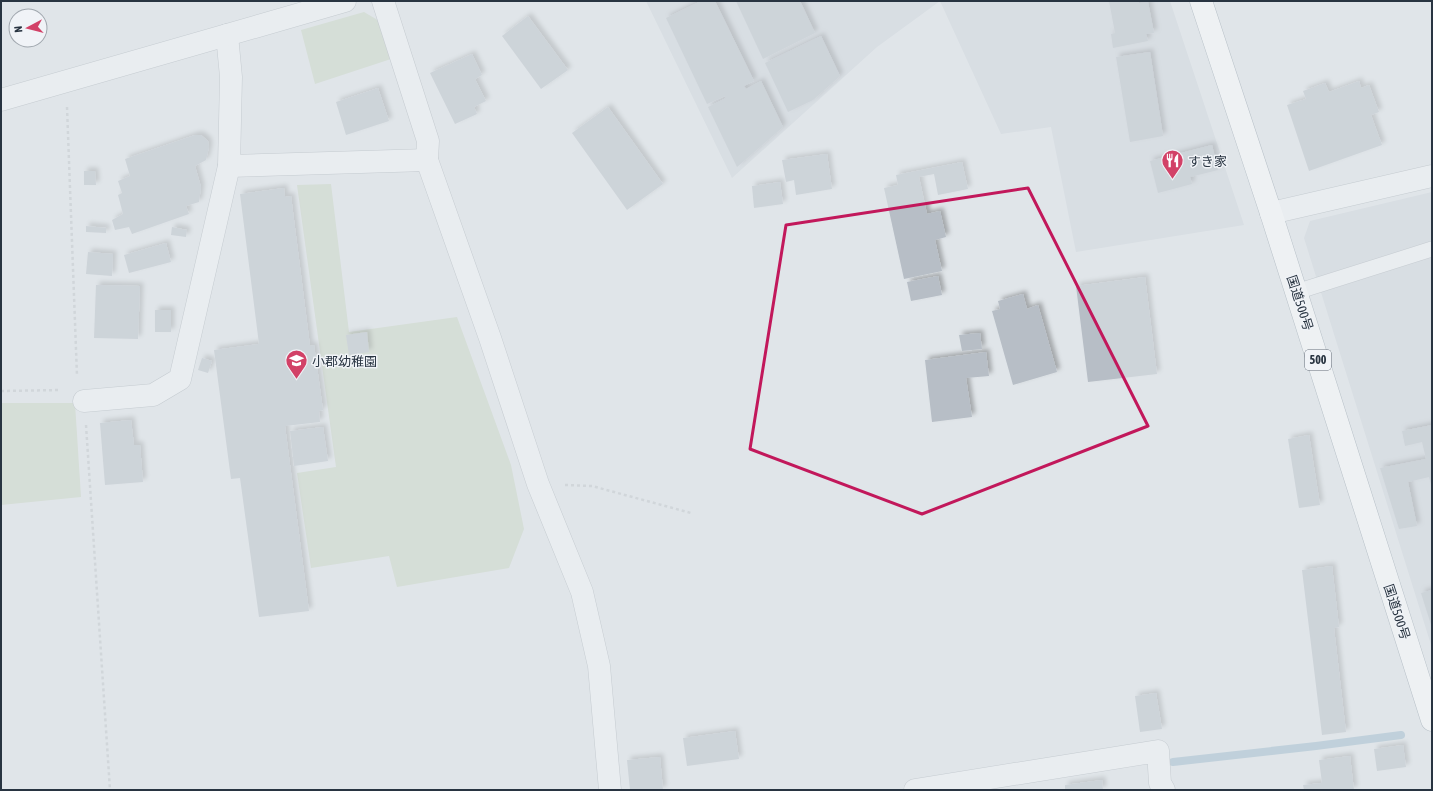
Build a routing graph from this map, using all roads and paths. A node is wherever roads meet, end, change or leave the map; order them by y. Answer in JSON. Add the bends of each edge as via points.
{"nodes":[{"id":1,"x":345,"y":1,"type":"edge"},
{"id":2,"x":383,"y":1,"type":"edge"},
{"id":3,"x":1201,"y":1,"type":"edge"},
{"id":4,"x":227,"y":35,"type":"junction"},
{"id":5,"x":67,"y":81,"type":"junction"},
{"id":6,"x":1,"y":100,"type":"edge"},
{"id":7,"x":427,"y":160,"type":"junction"},
{"id":8,"x":229,"y":166,"type":"junction"},
{"id":9,"x":1432,"y":176,"type":"edge"},
{"id":10,"x":1271,"y":213,"type":"junction"},
{"id":11,"x":1432,"y":249,"type":"edge"},
{"id":12,"x":1296,"y":292,"type":"junction"},
{"id":13,"x":1,"y":390,"type":"edge"},
{"id":14,"x":81,"y":395,"type":"junction"},
{"id":15,"x":538,"y":484,"type":"junction"},
{"id":16,"x":690,"y":513,"type":"dead end"},
{"id":17,"x":1432,"y":720,"type":"edge"},
{"id":18,"x":110,"y":790,"type":"edge"},
{"id":19,"x":610,"y":790,"type":"edge"},
{"id":20,"x":915,"y":790,"type":"edge"},
{"id":21,"x":1164,"y":790,"type":"edge"}],
"edges":[{"from":1,"to":4,"type":"street"},
{"from":2,"to":7,"type":"street","via":[[428,141]]},
{"from":3,"to":10,"type":"highway","name":"国道500号","number":"500"},
{"from":4,"to":5,"type":"street"},
{"from":4,"to":8,"type":"street","via":[[231,77]]},
{"from":5,"to":6,"type":"street"},
{"from":5,"to":14,"type":"path"},
{"from":7,"to":8,"type":"street"},
{"from":7,"to":15,"type":"street"},
{"from":8,"to":14,"type":"street","via":[[180,379],[153,395]]},
{"from":9,"to":10,"type":"street"},
{"from":10,"to":12,"type":"highway","name":"国道500号","number":"500"},
{"from":11,"to":12,"type":"lane"},
{"from":12,"to":17,"type":"highway","name":"国道500号","number":"500"},
{"from":13,"to":14,"type":"path"},
{"from":14,"to":18,"type":"path"},
{"from":15,"to":16,"type":"path","via":[[592,486]]},
{"from":15,"to":19,"type":"street","via":[[582,592],[599,666]]},
{"from":20,"to":21,"type":"street","via":[[1158,751],[1160,783]]}]}
